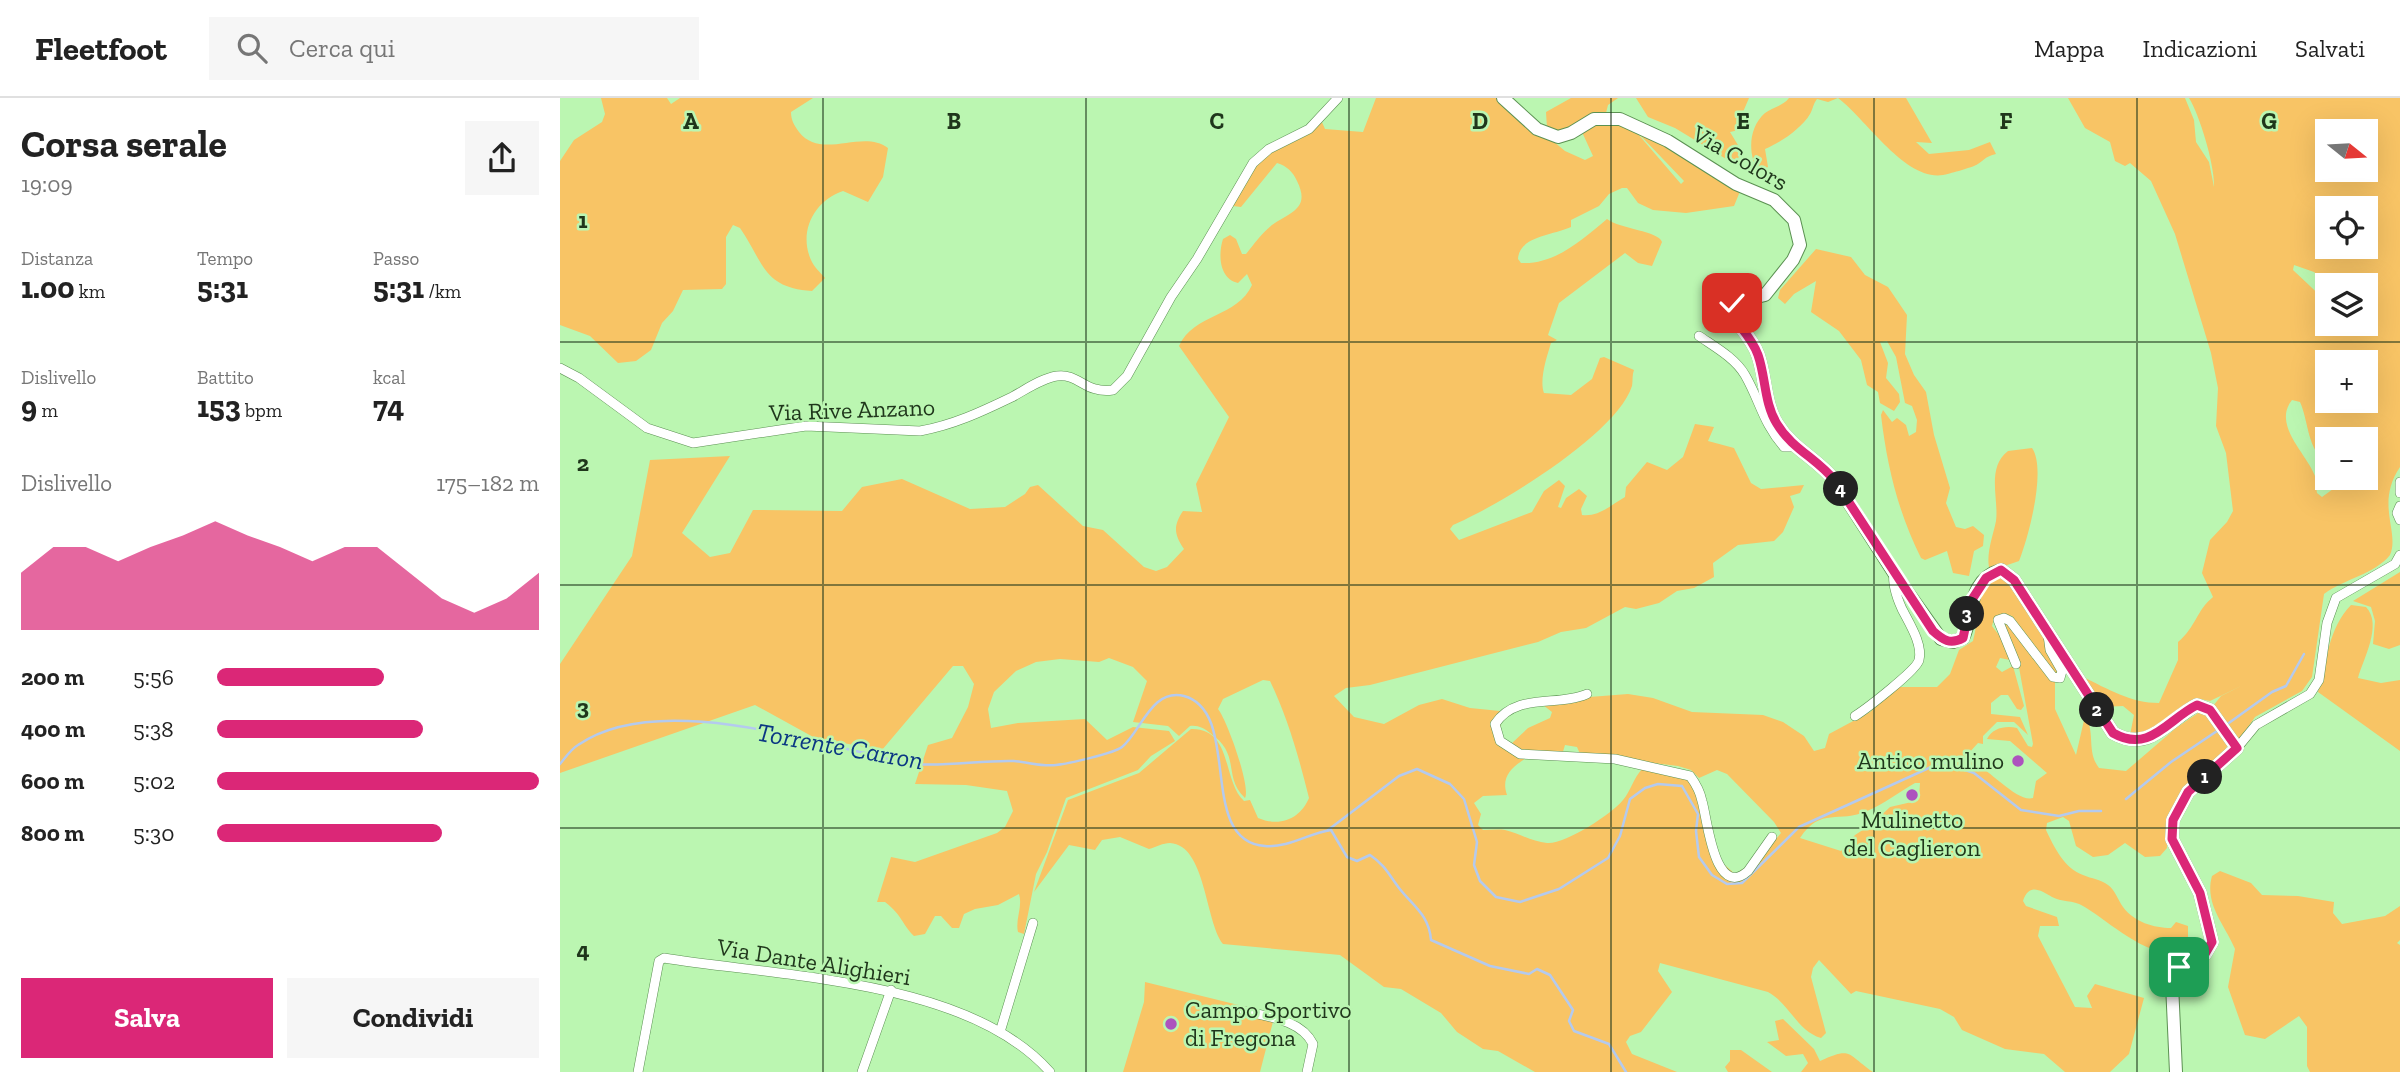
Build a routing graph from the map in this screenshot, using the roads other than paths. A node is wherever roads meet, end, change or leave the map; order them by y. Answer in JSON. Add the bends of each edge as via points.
{"nodes":[{"id":1,"x":1338,"y":98,"type":"edge"},
{"id":2,"x":1503,"y":98,"type":"edge"},
{"id":3,"x":1699,"y":336,"type":"dead end"},
{"id":4,"x":560,"y":368,"type":"edge"},
{"id":5,"x":1794,"y":447,"type":"junction"},
{"id":6,"x":2400,"y":482,"type":"edge"},
{"id":7,"x":2400,"y":493,"type":"edge"},
{"id":8,"x":2400,"y":506,"type":"edge"},
{"id":9,"x":2400,"y":520,"type":"edge"},
{"id":10,"x":2400,"y":555,"type":"edge"},
{"id":11,"x":1894,"y":573,"type":"junction"},
{"id":12,"x":2048,"y":633,"type":"junction"},
{"id":13,"x":2016,"y":664,"type":"dead end"},
{"id":14,"x":1587,"y":694,"type":"dead end"},
{"id":15,"x":1855,"y":716,"type":"dead end"},
{"id":16,"x":2233,"y":743,"type":"junction"},
{"id":17,"x":1772,"y":837,"type":"dead end"},
{"id":18,"x":1033,"y":923,"type":"dead end"},
{"id":19,"x":891,"y":990,"type":"junction"},
{"id":20,"x":1244,"y":1011,"type":"dead end"},
{"id":21,"x":1003,"y":1033,"type":"junction"},
{"id":22,"x":638,"y":1072,"type":"edge"},
{"id":23,"x":862,"y":1072,"type":"edge"},
{"id":24,"x":1050,"y":1072,"type":"edge"},
{"id":25,"x":1307,"y":1072,"type":"edge"},
{"id":26,"x":2176,"y":1072,"type":"edge"}],
"edges":[{"from":1,"to":4,"type":"street","name":"Via Rive Anzano","via":[[1309,129],[1269,149],[1253,163],[1127,376],[1113,390],[1093,390],[1077,380],[1055,376],[937,428],[806,426],[693,443],[647,428]]},
{"from":2,"to":5,"type":"street","name":"Via Colors","via":[[1537,129],[1558,137],[1602,117],[1627,121],[1790,213],[1800,245],[1793,260],[1765,295],[1730,307],[1758,353],[1770,411]]},
{"from":3,"to":5,"type":"street","via":[[1742,371],[1762,418],[1784,447]]},
{"from":5,"to":11,"type":"street","name":"Via Colors","via":[[1828,471]]},
{"from":6,"to":7,"type":"street"},
{"from":8,"to":9,"type":"street"},
{"from":10,"to":16,"type":"street","via":[[2395,564],[2336,598],[2327,623],[2319,680],[2310,694]]},
{"from":11,"to":12,"type":"street","name":"Via Colors","via":[[1933,631],[1946,641],[1963,638],[1971,601],[1986,578],[2001,570],[2014,580]]},
{"from":11,"to":15,"type":"street","via":[[1899,601],[1919,647],[1919,660],[1915,670]]},
{"from":12,"to":13,"type":"street","via":[[2050,650],[2062,671],[2060,678],[2053,677],[2010,621],[1998,620]]},
{"from":12,"to":16,"type":"street","via":[[2108,728],[2123,739],[2162,732],[2197,705],[2210,710]]},
{"from":14,"to":17,"type":"street","via":[[1516,706],[1495,724],[1500,741],[1512,751],[1534,756],[1615,759],[1690,776],[1702,799],[1713,856],[1724,872],[1734,876],[1748,871]]},
{"from":16,"to":26,"type":"street","via":[[2188,792],[2173,820],[2172,839],[2200,893],[2212,942],[2205,954],[2179,967],[2172,984]]},
{"from":18,"to":21,"type":"street"},
{"from":19,"to":21,"type":"street","name":"Via Dante Alighieri"},
{"from":19,"to":22,"type":"street","name":"Via Dante Alighieri","via":[[664,958],[659,961]]},
{"from":19,"to":23,"type":"street"},
{"from":20,"to":25,"type":"street","via":[[1307,1032],[1313,1044]]},
{"from":21,"to":24,"type":"street","name":"Via Dante Alighieri"}]}
